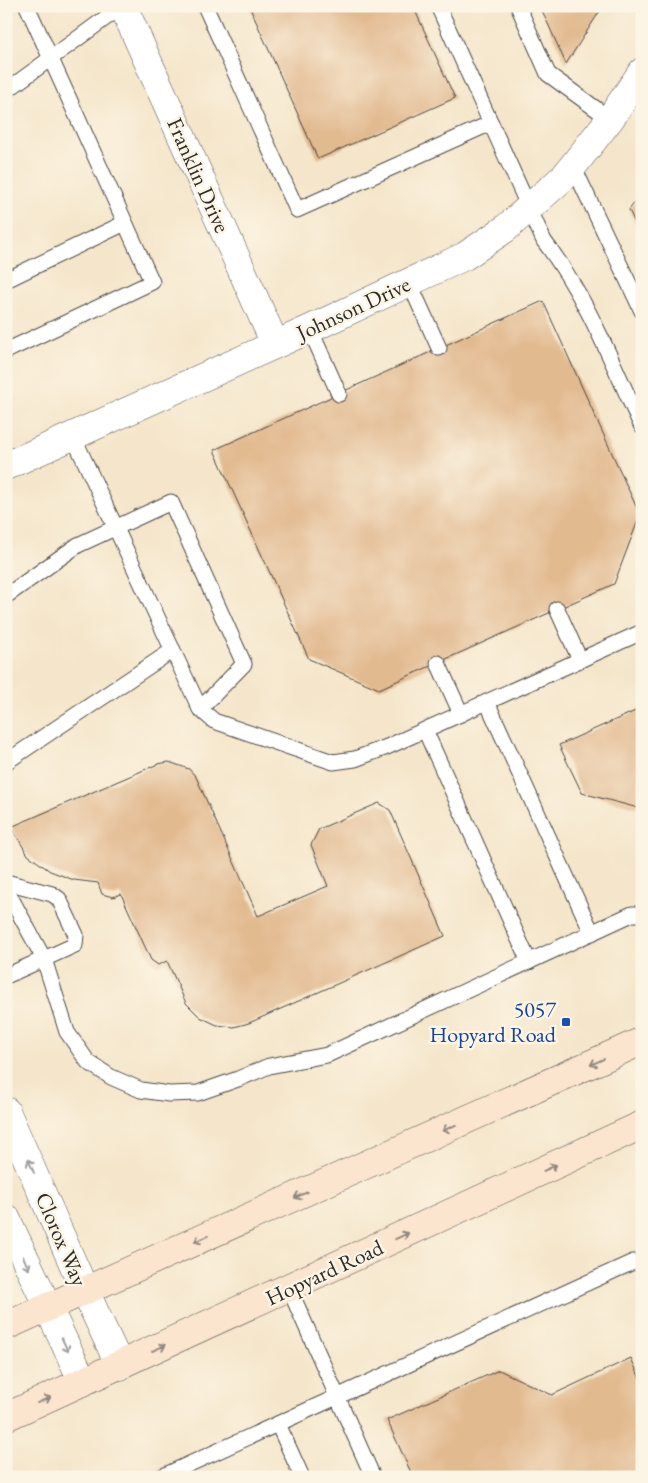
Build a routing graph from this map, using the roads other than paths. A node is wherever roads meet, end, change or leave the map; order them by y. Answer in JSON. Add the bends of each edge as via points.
{"nodes":[{"id":1,"x":27,"y":6,"type":"edge"},
{"id":2,"x":123,"y":6,"type":"edge"},
{"id":3,"x":205,"y":6,"type":"edge"},
{"id":4,"x":438,"y":6,"type":"edge"},
{"id":5,"x":518,"y":6,"type":"edge"},
{"id":6,"x":51,"y":58,"type":"junction"},
{"id":7,"x":642,"y":72,"type":"edge"},
{"id":8,"x":6,"y":91,"type":"edge"},
{"id":9,"x":610,"y":119,"type":"junction"},
{"id":10,"x":491,"y":123,"type":"junction"},
{"id":11,"x":573,"y":166,"type":"junction"},
{"id":12,"x":530,"y":208,"type":"junction"},
{"id":13,"x":125,"y":223,"type":"junction"},
{"id":14,"x":6,"y":280,"type":"edge"},
{"id":15,"x":409,"y":282,"type":"junction"},
{"id":16,"x":642,"y":311,"type":"edge"},
{"id":17,"x":310,"y":329,"type":"junction"},
{"id":18,"x":275,"y":344,"type":"junction"},
{"id":19,"x":439,"y":348,"type":"dead end"},
{"id":20,"x":6,"y":351,"type":"edge"},
{"id":21,"x":339,"y":394,"type":"dead end"},
{"id":22,"x":642,"y":427,"type":"edge"},
{"id":23,"x":74,"y":436,"type":"junction"},
{"id":24,"x":6,"y":466,"type":"edge"},
{"id":25,"x":116,"y":528,"type":"junction"},
{"id":26,"x":6,"y":596,"type":"edge"},
{"id":27,"x":557,"y":609,"type":"dead end"},
{"id":28,"x":642,"y":632,"type":"edge"},
{"id":29,"x":173,"y":650,"type":"junction"},
{"id":30,"x":580,"y":660,"type":"junction"},
{"id":31,"x":438,"y":663,"type":"dead end"},
{"id":32,"x":487,"y":702,"type":"junction"},
{"id":33,"x":200,"y":709,"type":"junction"},
{"id":34,"x":461,"y":714,"type":"junction"},
{"id":35,"x":425,"y":730,"type":"junction"},
{"id":36,"x":6,"y":762,"type":"edge"},
{"id":37,"x":6,"y":882,"type":"edge"},
{"id":38,"x":6,"y":889,"type":"edge"},
{"id":39,"x":642,"y":914,"type":"edge"},
{"id":40,"x":592,"y":933,"type":"junction"},
{"id":41,"x":44,"y":959,"type":"junction"},
{"id":42,"x":529,"y":962,"type":"junction"},
{"id":43,"x":6,"y":976,"type":"edge"},
{"id":44,"x":642,"y":1041,"type":"edge"},
{"id":45,"x":6,"y":1111,"type":"edge"},
{"id":46,"x":641,"y":1126,"type":"edge"},
{"id":47,"x":6,"y":1218,"type":"edge"},
{"id":48,"x":642,"y":1262,"type":"edge"},
{"id":49,"x":289,"y":1288,"type":"junction"},
{"id":50,"x":85,"y":1291,"type":"junction"},
{"id":51,"x":47,"y":1308,"type":"junction"},
{"id":52,"x":6,"y":1326,"type":"edge"},
{"id":53,"x":120,"y":1366,"type":"junction"},
{"id":54,"x":83,"y":1382,"type":"junction"},
{"id":55,"x":338,"y":1396,"type":"junction"},
{"id":56,"x":6,"y":1417,"type":"edge"},
{"id":57,"x":278,"y":1424,"type":"junction"},
{"id":58,"x":161,"y":1477,"type":"edge"},
{"id":59,"x":302,"y":1477,"type":"edge"},
{"id":60,"x":373,"y":1477,"type":"edge"}],
"edges":[{"from":1,"to":6,"type":"lane"},
{"from":2,"to":6,"type":"lane"},
{"from":2,"to":18,"type":"street","name":"Franklin Drive"},
{"from":3,"to":10,"type":"lane","via":[[297,210]]},
{"from":4,"to":10,"type":"lane"},
{"from":5,"to":9,"type":"lane","via":[[548,74]]},
{"from":6,"to":8,"type":"lane"},
{"from":6,"to":13,"type":"lane"},
{"from":7,"to":9,"type":"street","name":"Johnson Drive"},
{"from":9,"to":11,"type":"street","name":"Johnson Drive"},
{"from":10,"to":12,"type":"lane"},
{"from":11,"to":12,"type":"street","name":"Johnson Drive"},
{"from":11,"to":16,"type":"lane"},
{"from":12,"to":15,"type":"street","name":"Johnson Drive","via":[[465,256]]},
{"from":12,"to":22,"type":"lane","via":[[544,241],[564,267],[590,316]]},
{"from":13,"to":14,"type":"lane"},
{"from":13,"to":20,"type":"lane","via":[[152,282]]},
{"from":15,"to":17,"type":"street","name":"Johnson Drive"},
{"from":15,"to":19,"type":"lane"},
{"from":17,"to":18,"type":"street","name":"Johnson Drive"},
{"from":17,"to":21,"type":"lane"},
{"from":18,"to":23,"type":"street","name":"Johnson Drive"},
{"from":23,"to":24,"type":"street","name":"Johnson Drive"},
{"from":23,"to":25,"type":"lane"},
{"from":25,"to":26,"type":"lane","via":[[78,546]]},
{"from":25,"to":29,"type":"lane"},
{"from":25,"to":33,"type":"lane","via":[[171,502],[244,664]]},
{"from":27,"to":30,"type":"lane"},
{"from":28,"to":30,"type":"lane"},
{"from":29,"to":33,"type":"lane"},
{"from":29,"to":36,"type":"lane"},
{"from":30,"to":32,"type":"lane"},
{"from":31,"to":34,"type":"lane"},
{"from":32,"to":34,"type":"lane"},
{"from":32,"to":40,"type":"lane"},
{"from":33,"to":35,"type":"lane","via":[[214,721],[334,762],[355,759]]},
{"from":34,"to":35,"type":"lane"},
{"from":35,"to":42,"type":"lane"},
{"from":37,"to":41,"type":"lane","via":[[60,899],[76,935],[75,945]]},
{"from":38,"to":41,"type":"lane"},
{"from":39,"to":40,"type":"lane","via":[[632,914]]},
{"from":40,"to":42,"type":"lane"},
{"from":41,"to":42,"type":"lane","via":[[67,1032],[88,1062],[111,1077],[141,1090],[169,1094],[198,1093],[269,1066],[327,1054]]},
{"from":41,"to":43,"type":"lane"},
{"from":44,"to":50,"type":"main road","one_way":true},
{"from":50,"to":45,"type":"street","name":"Clorox Way","one_way":true},
{"from":49,"to":46,"type":"main road","name":"Hopyard Road","one_way":true},
{"from":47,"to":51,"type":"street","name":"Clorox Way","one_way":true},
{"from":48,"to":55,"type":"lane","via":[[633,1262]]},
{"from":53,"to":49,"type":"main road","name":"Hopyard Road","one_way":true},
{"from":49,"to":55,"type":"lane"},
{"from":50,"to":51,"type":"main road"},
{"from":50,"to":53,"type":"street","name":"Clorox Way"},
{"from":51,"to":52,"type":"main road"},
{"from":51,"to":54,"type":"street","name":"Clorox Way","one_way":true},
{"from":53,"to":54,"type":"main road","name":"Hopyard Road"},
{"from":56,"to":54,"type":"main road","name":"Hopyard Road","one_way":true},
{"from":55,"to":57,"type":"lane"},
{"from":55,"to":60,"type":"lane"},
{"from":57,"to":58,"type":"lane"},
{"from":57,"to":59,"type":"lane"}]}
